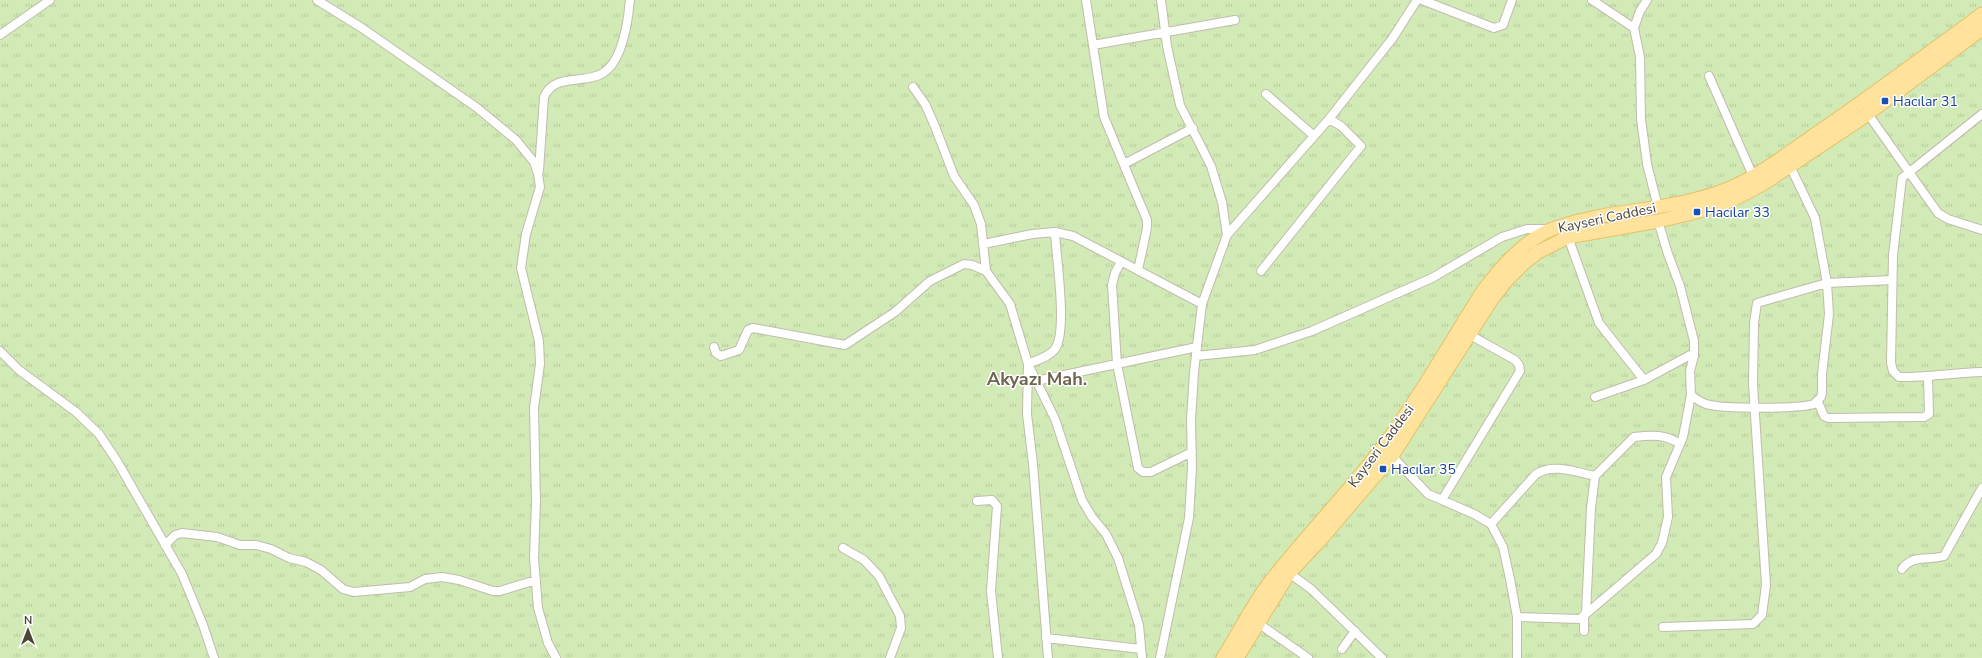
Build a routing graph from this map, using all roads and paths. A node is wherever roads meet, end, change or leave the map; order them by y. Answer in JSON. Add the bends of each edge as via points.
{"nodes":[{"id":1,"x":50,"y":0,"type":"edge"},
{"id":2,"x":317,"y":0,"type":"edge"},
{"id":3,"x":630,"y":0,"type":"edge"},
{"id":4,"x":1086,"y":0,"type":"edge"},
{"id":5,"x":1161,"y":0,"type":"edge"},
{"id":6,"x":1417,"y":0,"type":"edge"},
{"id":7,"x":1422,"y":0,"type":"edge"},
{"id":8,"x":1512,"y":0,"type":"edge"},
{"id":9,"x":1592,"y":0,"type":"edge"},
{"id":10,"x":1647,"y":0,"type":"edge"},
{"id":11,"x":1982,"y":14,"type":"edge"},
{"id":12,"x":1235,"y":20,"type":"dead end"},
{"id":13,"x":1634,"y":28,"type":"junction"},
{"id":14,"x":1982,"y":29,"type":"edge"},
{"id":15,"x":1165,"y":32,"type":"junction"},
{"id":16,"x":0,"y":35,"type":"edge"},
{"id":17,"x":1093,"y":45,"type":"junction"},
{"id":18,"x":1709,"y":76,"type":"dead end"},
{"id":19,"x":913,"y":87,"type":"dead end"},
{"id":20,"x":1266,"y":94,"type":"dead end"},
{"id":21,"x":1868,"y":114,"type":"junction"},
{"id":22,"x":1982,"y":114,"type":"edge"},
{"id":23,"x":1329,"y":119,"type":"junction"},
{"id":24,"x":1193,"y":128,"type":"junction"},
{"id":25,"x":1313,"y":136,"type":"junction"},
{"id":26,"x":1124,"y":164,"type":"junction"},
{"id":27,"x":1790,"y":166,"type":"junction"},
{"id":28,"x":1910,"y":172,"type":"junction"},
{"id":29,"x":538,"y":174,"type":"junction"},
{"id":30,"x":1753,"y":176,"type":"junction"},
{"id":31,"x":1658,"y":207,"type":"junction"},
{"id":32,"x":1658,"y":221,"type":"junction"},
{"id":33,"x":1554,"y":228,"type":"junction"},
{"id":34,"x":1982,"y":230,"type":"edge"},
{"id":35,"x":1055,"y":232,"type":"junction"},
{"id":36,"x":1227,"y":235,"type":"junction"},
{"id":37,"x":1568,"y":237,"type":"junction"},
{"id":38,"x":984,"y":244,"type":"junction"},
{"id":39,"x":1121,"y":262,"type":"junction"},
{"id":40,"x":1138,"y":270,"type":"junction"},
{"id":41,"x":986,"y":271,"type":"junction"},
{"id":42,"x":1261,"y":271,"type":"dead end"},
{"id":43,"x":1892,"y":280,"type":"junction"},
{"id":44,"x":1827,"y":282,"type":"junction"},
{"id":45,"x":1202,"y":304,"type":"junction"},
{"id":46,"x":1470,"y":335,"type":"junction"},
{"id":47,"x":714,"y":347,"type":"dead end"},
{"id":48,"x":1197,"y":347,"type":"junction"},
{"id":49,"x":0,"y":351,"type":"edge"},
{"id":50,"x":1694,"y":353,"type":"junction"},
{"id":51,"x":1196,"y":356,"type":"junction"},
{"id":52,"x":1028,"y":364,"type":"junction"},
{"id":53,"x":1117,"y":364,"type":"junction"},
{"id":54,"x":1982,"y":372,"type":"edge"},
{"id":55,"x":1928,"y":377,"type":"junction"},
{"id":56,"x":1644,"y":380,"type":"junction"},
{"id":57,"x":1036,"y":381,"type":"junction"},
{"id":58,"x":1691,"y":395,"type":"junction"},
{"id":59,"x":1595,"y":397,"type":"dead end"},
{"id":60,"x":1818,"y":402,"type":"junction"},
{"id":61,"x":1755,"y":407,"type":"junction"},
{"id":62,"x":1680,"y":444,"type":"junction"},
{"id":63,"x":1192,"y":452,"type":"junction"},
{"id":64,"x":1392,"y":456,"type":"junction"},
{"id":65,"x":1595,"y":476,"type":"junction"},
{"id":66,"x":1982,"y":488,"type":"edge"},
{"id":67,"x":1442,"y":500,"type":"junction"},
{"id":68,"x":977,"y":501,"type":"dead end"},
{"id":69,"x":1491,"y":524,"type":"junction"},
{"id":70,"x":165,"y":545,"type":"junction"},
{"id":71,"x":843,"y":548,"type":"dead end"},
{"id":72,"x":1902,"y":569,"type":"dead end"},
{"id":73,"x":1289,"y":573,"type":"junction"},
{"id":74,"x":536,"y":580,"type":"junction"},
{"id":75,"x":1585,"y":614,"type":"junction"},
{"id":76,"x":1517,"y":617,"type":"junction"},
{"id":77,"x":1258,"y":623,"type":"junction"},
{"id":78,"x":1663,"y":627,"type":"dead end"},
{"id":79,"x":1584,"y":630,"type":"dead end"},
{"id":80,"x":1355,"y":631,"type":"junction"},
{"id":81,"x":1046,"y":638,"type":"junction"},
{"id":82,"x":1342,"y":649,"type":"dead end"},
{"id":83,"x":1142,"y":654,"type":"edge"},
{"id":84,"x":214,"y":658,"type":"edge"},
{"id":85,"x":556,"y":658,"type":"edge"},
{"id":86,"x":890,"y":658,"type":"edge"},
{"id":87,"x":998,"y":658,"type":"edge"},
{"id":88,"x":1048,"y":658,"type":"edge"},
{"id":89,"x":1160,"y":658,"type":"edge"},
{"id":90,"x":1223,"y":658,"type":"edge"},
{"id":91,"x":1237,"y":658,"type":"edge"},
{"id":92,"x":1308,"y":658,"type":"edge"},
{"id":93,"x":1382,"y":658,"type":"edge"},
{"id":94,"x":1517,"y":658,"type":"edge"}],
"edges":[{"from":1,"to":16,"type":"street"},
{"from":2,"to":29,"type":"street","via":[[476,107],[516,140],[534,162]]},
{"from":3,"to":29,"type":"street","via":[[625,39],[610,68],[597,76],[555,84],[547,92],[544,98]]},
{"from":4,"to":17,"type":"street"},
{"from":5,"to":15,"type":"street"},
{"from":6,"to":23,"type":"street","via":[[1392,39]]},
{"from":7,"to":8,"type":"street","via":[[1494,28],[1502,25]]},
{"from":9,"to":13,"type":"street"},
{"from":10,"to":13,"type":"street"},
{"from":11,"to":30,"type":"main road","name":"Kayseri Caddesi","via":[[1867,99]]},
{"from":12,"to":15,"type":"street"},
{"from":13,"to":31,"type":"street","via":[[1640,56],[1641,119],[1647,164]]},
{"from":14,"to":21,"type":"main road","name":"Kayseri Caddesi"},
{"from":15,"to":17,"type":"street"},
{"from":15,"to":24,"type":"street","via":[[1180,104]]},
{"from":17,"to":26,"type":"street","via":[[1104,117]]},
{"from":18,"to":30,"type":"street"},
{"from":19,"to":38,"type":"street","via":[[925,104],[954,176],[974,205],[981,224]]},
{"from":20,"to":25,"type":"street"},
{"from":21,"to":27,"type":"main road","name":"Kayseri Caddesi"},
{"from":21,"to":28,"type":"street"},
{"from":22,"to":28,"type":"street"},
{"from":23,"to":25,"type":"street"},
{"from":23,"to":42,"type":"street","via":[[1341,126],[1361,146]]},
{"from":24,"to":26,"type":"street"},
{"from":24,"to":36,"type":"street","via":[[1218,187]]},
{"from":25,"to":36,"type":"street"},
{"from":26,"to":40,"type":"street","via":[[1147,220]]},
{"from":27,"to":32,"type":"main road","name":"Kayseri Caddesi","via":[[1733,200]]},
{"from":27,"to":44,"type":"street","via":[[1815,218]]},
{"from":28,"to":34,"type":"street","via":[[1938,213]]},
{"from":28,"to":43,"type":"street","via":[[1902,178]]},
{"from":29,"to":74,"type":"street","via":[[540,187],[526,234],[521,268],[539,341],[540,364],[534,408]]},
{"from":30,"to":31,"type":"main road","name":"Kayseri Caddesi","via":[[1698,199]]},
{"from":31,"to":33,"type":"main road","name":"Kayseri Caddesi"},
{"from":32,"to":37,"type":"main road","name":"Kayseri Caddesi"},
{"from":32,"to":50,"type":"street","via":[[1680,286],[1694,341]]},
{"from":33,"to":51,"type":"street","via":[[1527,229],[1502,237],[1432,278],[1312,331],[1255,350]]},
{"from":33,"to":90,"type":"main road","name":"Kayseri Caddesi","via":[[1522,247],[1496,274],[1388,440],[1266,587]]},
{"from":35,"to":38,"type":"street"},
{"from":35,"to":39,"type":"street","via":[[1073,236]]},
{"from":35,"to":52,"type":"street","via":[[1061,316],[1059,338],[1054,351]]},
{"from":36,"to":45,"type":"street"},
{"from":37,"to":46,"type":"main road","name":"Kayseri Caddesi","via":[[1538,252],[1507,280]]},
{"from":37,"to":56,"type":"street","via":[[1599,323]]},
{"from":38,"to":41,"type":"street"},
{"from":39,"to":40,"type":"street"},
{"from":39,"to":53,"type":"street","via":[[1112,285]]},
{"from":40,"to":45,"type":"street"},
{"from":41,"to":47,"type":"street","via":[[964,264],[930,281],[895,312],[845,345],[753,328],[748,330],[739,350],[721,356],[716,353]]},
{"from":41,"to":52,"type":"street","via":[[1010,304]]},
{"from":43,"to":44,"type":"street"},
{"from":43,"to":55,"type":"street","via":[[1891,368],[1899,377]]},
{"from":44,"to":60,"type":"street","via":[[1829,314],[1822,393]]},
{"from":44,"to":61,"type":"street","via":[[1757,303],[1754,323]]},
{"from":45,"to":48,"type":"street"},
{"from":46,"to":64,"type":"main road","name":"Kayseri Caddesi"},
{"from":46,"to":67,"type":"street","via":[[1515,360],[1520,371]]},
{"from":48,"to":51,"type":"street"},
{"from":48,"to":53,"type":"street"},
{"from":49,"to":70,"type":"street","via":[[20,370],[76,412],[99,434]]},
{"from":50,"to":56,"type":"street"},
{"from":50,"to":58,"type":"street","via":[[1690,371]]},
{"from":51,"to":63,"type":"street","via":[[1191,420]]},
{"from":52,"to":57,"type":"street"},
{"from":52,"to":81,"type":"street","via":[[1027,414],[1034,464]]},
{"from":53,"to":57,"type":"street"},
{"from":53,"to":63,"type":"street","via":[[1138,468],[1144,472],[1151,472]]},
{"from":54,"to":55,"type":"street"},
{"from":55,"to":60,"type":"street","via":[[1929,414],[1924,418],[1828,418],[1824,416]]},
{"from":56,"to":59,"type":"street"},
{"from":57,"to":83,"type":"street","via":[[1055,419],[1082,500],[1106,534],[1118,558],[1138,625]]},
{"from":58,"to":61,"type":"street","via":[[1707,405]]},
{"from":58,"to":62,"type":"street"},
{"from":60,"to":61,"type":"street","via":[[1809,406]]},
{"from":61,"to":78,"type":"street","via":[[1766,584],[1762,615],[1753,624]]},
{"from":62,"to":65,"type":"street","via":[[1661,435],[1634,437]]},
{"from":62,"to":75,"type":"street","via":[[1666,477],[1668,517],[1662,543],[1656,554]]},
{"from":63,"to":89,"type":"street","via":[[1189,518]]},
{"from":64,"to":67,"type":"street","via":[[1428,494]]},
{"from":64,"to":73,"type":"main road","name":"Kayseri Caddesi"},
{"from":65,"to":69,"type":"street","via":[[1558,468],[1542,470]]},
{"from":65,"to":75,"type":"street"},
{"from":66,"to":72,"type":"street","via":[[1944,556],[1935,559],[1916,559]]},
{"from":67,"to":69,"type":"street"},
{"from":68,"to":87,"type":"street","via":[[992,500],[997,506],[991,591]]},
{"from":69,"to":76,"type":"street","via":[[1502,547]]},
{"from":70,"to":74,"type":"street","via":[[175,535],[182,533],[217,537],[240,545],[256,545],[306,562],[322,570],[343,589],[354,592],[410,587],[425,579],[442,577],[493,591]]},
{"from":70,"to":84,"type":"street","via":[[182,574]]},
{"from":71,"to":86,"type":"street","via":[[864,560],[879,576],[900,616],[901,628]]},
{"from":73,"to":77,"type":"main road","name":"Kayseri Caddesi"},
{"from":73,"to":80,"type":"street","via":[[1311,589]]},
{"from":74,"to":85,"type":"street","via":[[538,608],[548,643]]},
{"from":75,"to":76,"type":"street","via":[[1580,619]]},
{"from":75,"to":79,"type":"street"},
{"from":76,"to":94,"type":"street"},
{"from":77,"to":91,"type":"main road","name":"Kayseri Caddesi"},
{"from":77,"to":92,"type":"street"},
{"from":80,"to":82,"type":"street"},
{"from":80,"to":93,"type":"street"},
{"from":81,"to":83,"type":"street"},
{"from":81,"to":88,"type":"street"}]}
